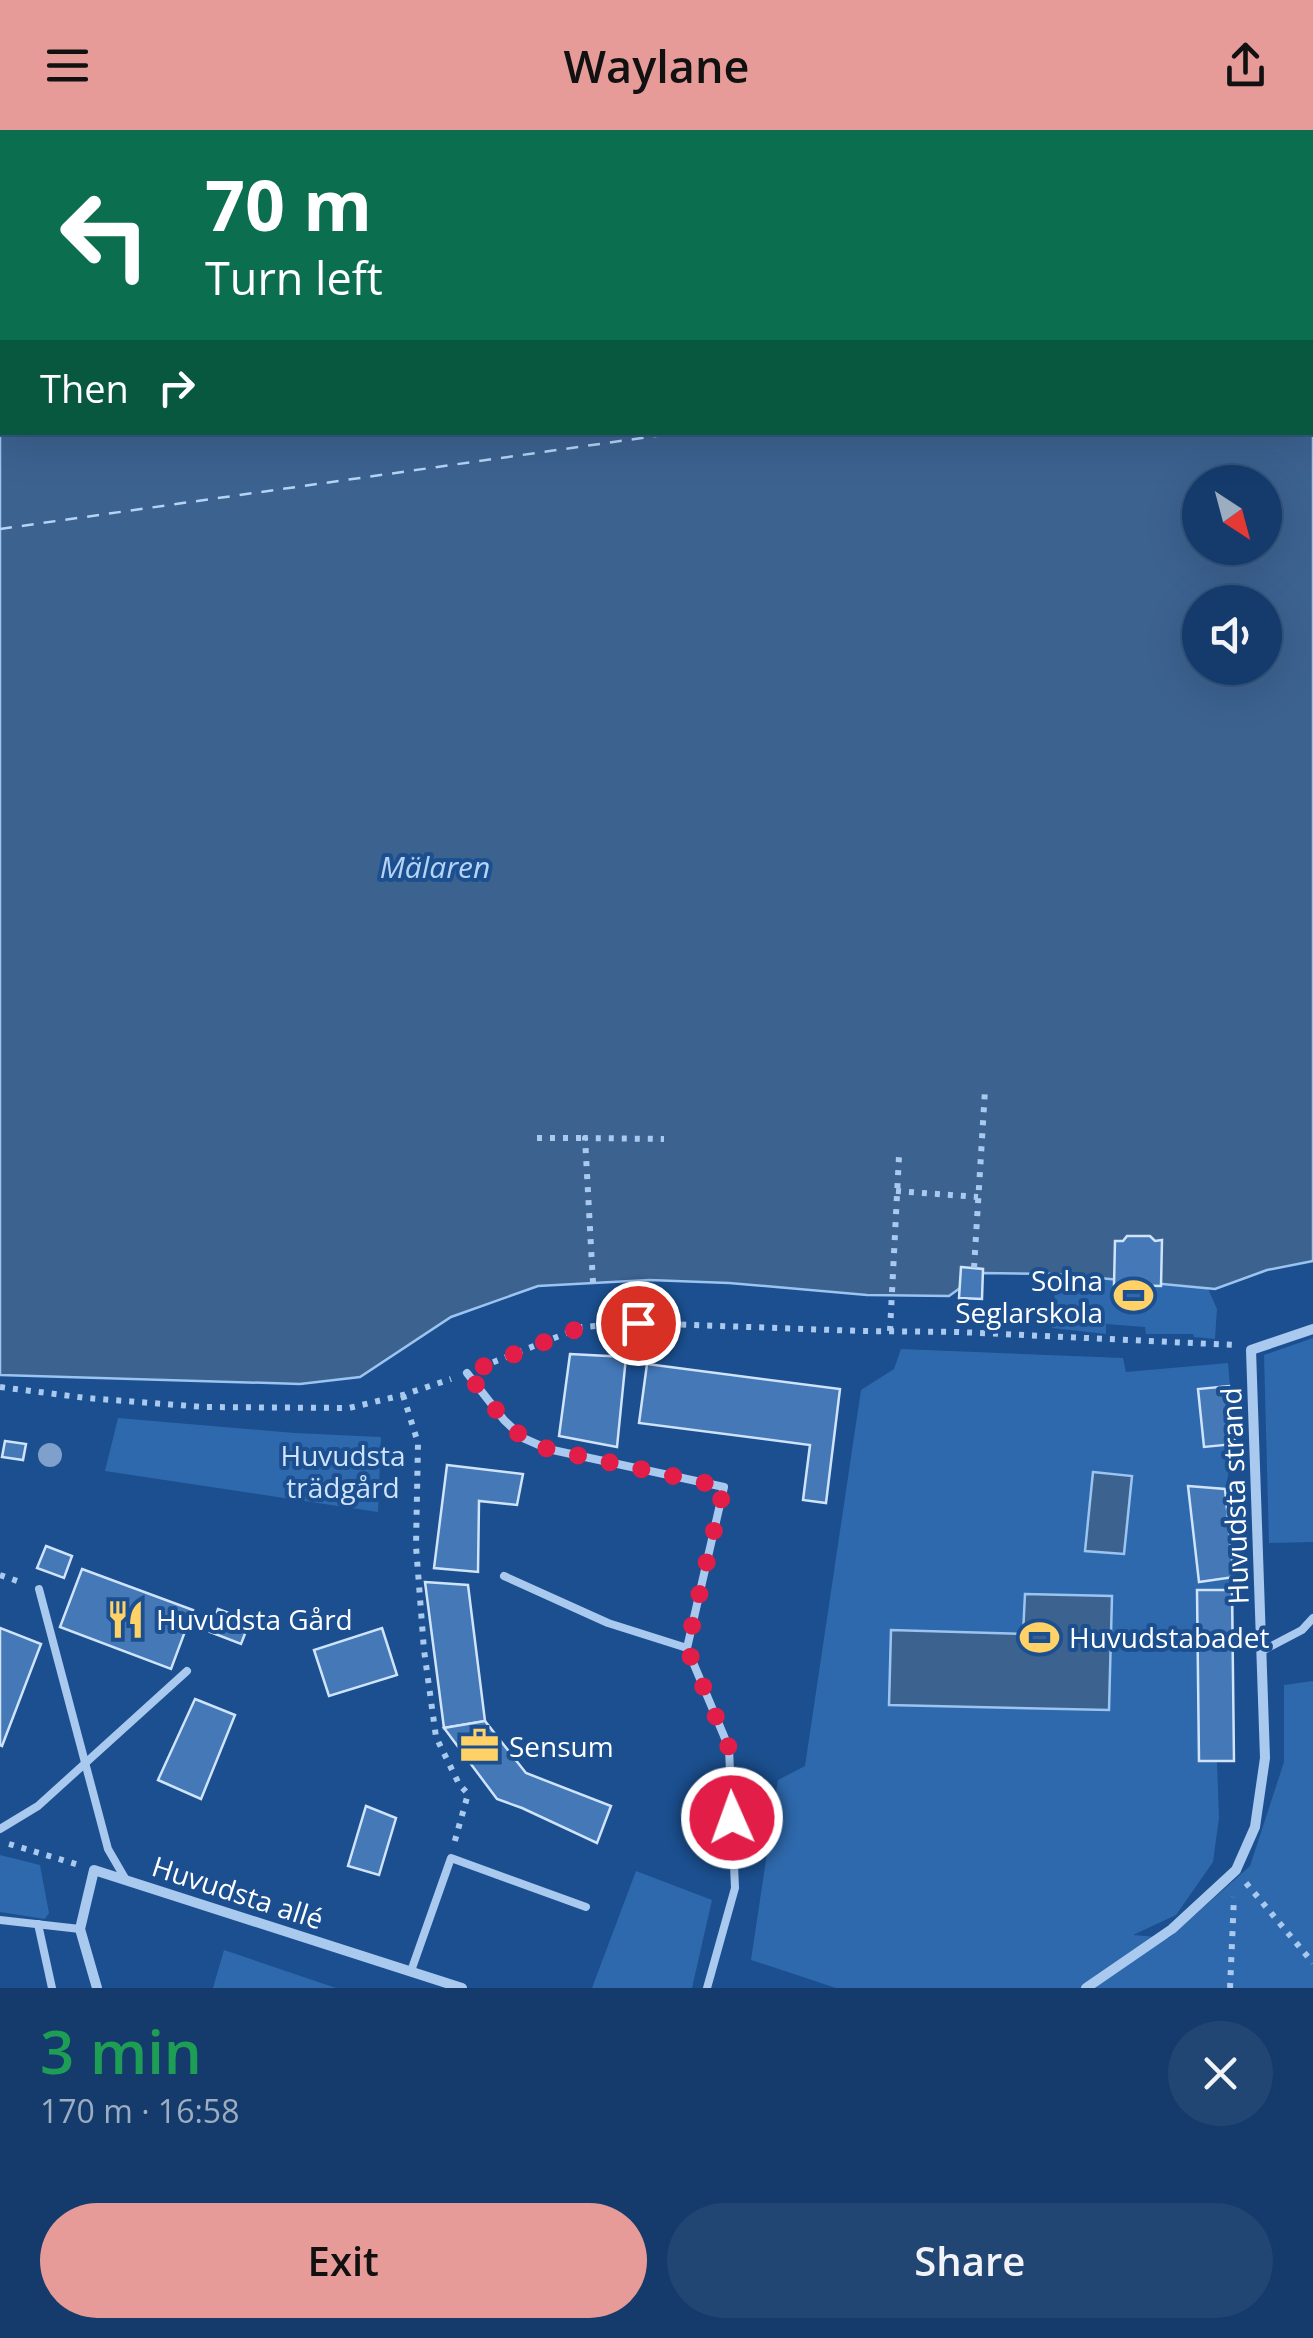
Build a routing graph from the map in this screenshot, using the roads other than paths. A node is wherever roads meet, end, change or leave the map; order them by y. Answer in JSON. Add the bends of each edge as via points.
{"nodes":[{"id":1,"x":1313,"y":1329,"type":"edge"},
{"id":2,"x":467,"y":1373,"type":"road end"},
{"id":3,"x":504,"y":1576,"type":"dead end"},
{"id":4,"x":38,"y":1589,"type":"dead end"},
{"id":5,"x":1313,"y":1618,"type":"edge"},
{"id":6,"x":687,"y":1648,"type":"junction"},
{"id":7,"x":1262,"y":1651,"type":"junction"},
{"id":8,"x":187,"y":1671,"type":"dead end"},
{"id":9,"x":86,"y":1763,"type":"junction"},
{"id":10,"x":0,"y":1829,"type":"edge"},
{"id":11,"x":126,"y":1880,"type":"junction"},
{"id":12,"x":586,"y":1907,"type":"dead end"},
{"id":13,"x":0,"y":1920,"type":"edge"},
{"id":14,"x":38,"y":1924,"type":"junction"},
{"id":15,"x":80,"y":1929,"type":"junction"},
{"id":16,"x":411,"y":1971,"type":"junction"},
{"id":17,"x":52,"y":1988,"type":"edge"},
{"id":18,"x":97,"y":1988,"type":"edge"},
{"id":19,"x":462,"y":1988,"type":"edge"},
{"id":20,"x":708,"y":1988,"type":"edge"},
{"id":21,"x":1086,"y":1988,"type":"edge"}],
"edges":[{"from":1,"to":7,"type":"street","name":"Huvudsta strand","via":[[1251,1350]]},
{"from":2,"to":6,"type":"lane","via":[[504,1420],[535,1444],[724,1487]]},
{"from":3,"to":6,"type":"lane","via":[[608,1623]]},
{"from":4,"to":9,"type":"lane"},
{"from":5,"to":7,"type":"lane"},
{"from":6,"to":20,"type":"lane","via":[[729,1748],[735,1888]]},
{"from":7,"to":21,"type":"street","name":"Huvudsta strand","via":[[1266,1758],[1255,1827],[1236,1870],[1172,1928]]},
{"from":8,"to":9,"type":"lane"},
{"from":9,"to":10,"type":"lane"},
{"from":9,"to":11,"type":"lane","via":[[108,1849]]},
{"from":11,"to":15,"type":"street","name":"Huvudsta allé","via":[[94,1870]]},
{"from":11,"to":16,"type":"street","name":"Huvudsta allé"},
{"from":12,"to":16,"type":"lane","via":[[450,1858]]},
{"from":13,"to":14,"type":"lane"},
{"from":14,"to":15,"type":"lane"},
{"from":14,"to":17,"type":"lane"},
{"from":15,"to":18,"type":"street"},
{"from":16,"to":19,"type":"street","name":"Huvudsta allé"}]}
